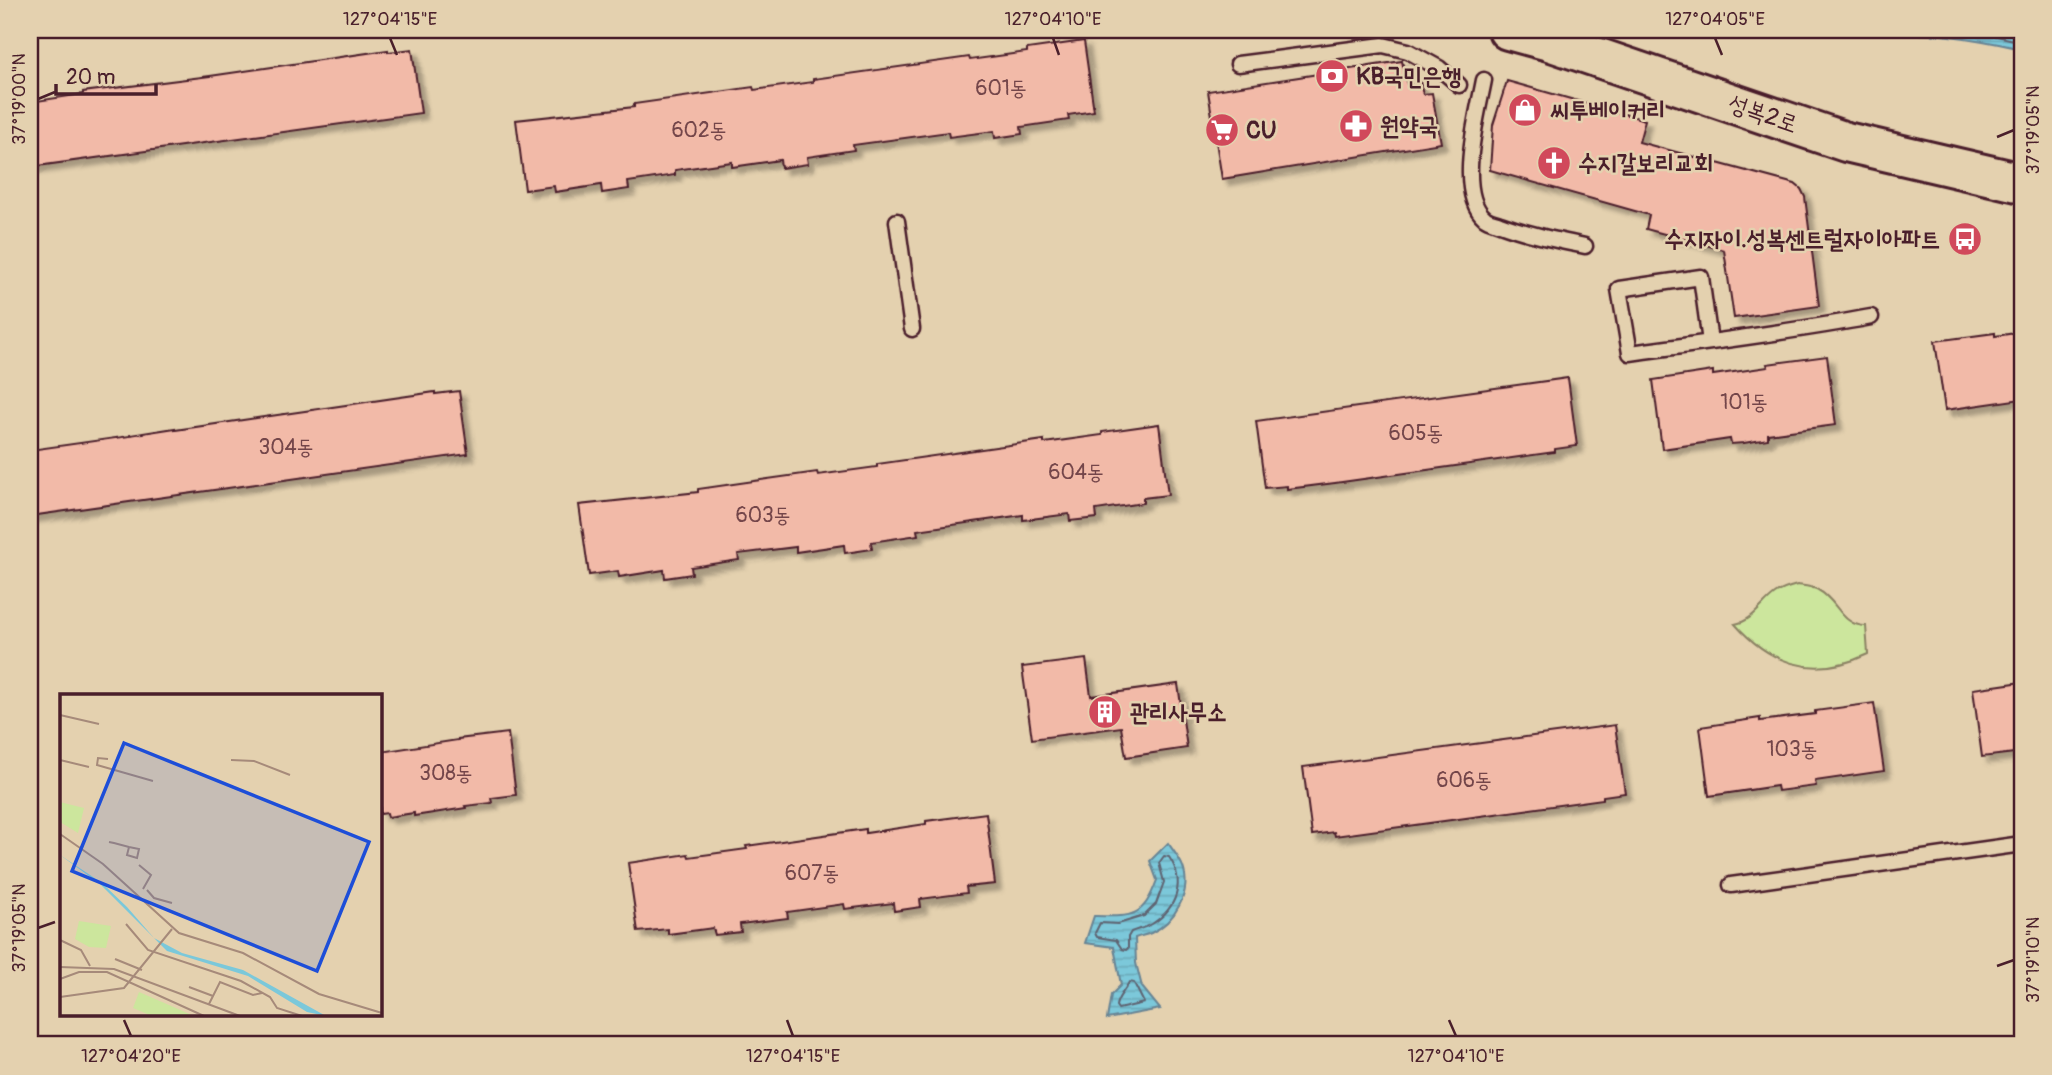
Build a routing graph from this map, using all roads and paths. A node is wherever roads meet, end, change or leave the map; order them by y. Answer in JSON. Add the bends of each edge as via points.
{"nodes":[{"id":1,"x":1508,"y":30,"type":"edge"},
{"id":2,"x":1238,"y":64,"type":"dead end"},
{"id":3,"x":1484,"y":80,"type":"dead end"},
{"id":4,"x":1459,"y":85,"type":"dead end"},
{"id":5,"x":2022,"y":183,"type":"edge"},
{"id":6,"x":897,"y":221,"type":"dead end"},
{"id":7,"x":1584,"y":246,"type":"dead end"},
{"id":8,"x":1871,"y":317,"type":"dead end"},
{"id":9,"x":912,"y":330,"type":"dead end"},
{"id":10,"x":1710,"y":342,"type":"junction"},
{"id":11,"x":2022,"y":844,"type":"edge"},
{"id":12,"x":1731,"y":885,"type":"dead end"}],
"edges":[{"from":1,"to":5,"type":"street","name":"성복2로","via":[[1846,142]]},
{"from":2,"to":4,"type":"lane","via":[[1383,45],[1408,51]]},
{"from":3,"to":7,"type":"lane","via":[[1472,147],[1470,183],[1475,205],[1486,219]]},
{"from":6,"to":9,"type":"lane"},
{"from":8,"to":10,"type":"lane"},
{"from":10,"to":10,"type":"lane","via":[[1630,353],[1619,289],[1701,277]]},
{"from":11,"to":12,"type":"lane"}]}
